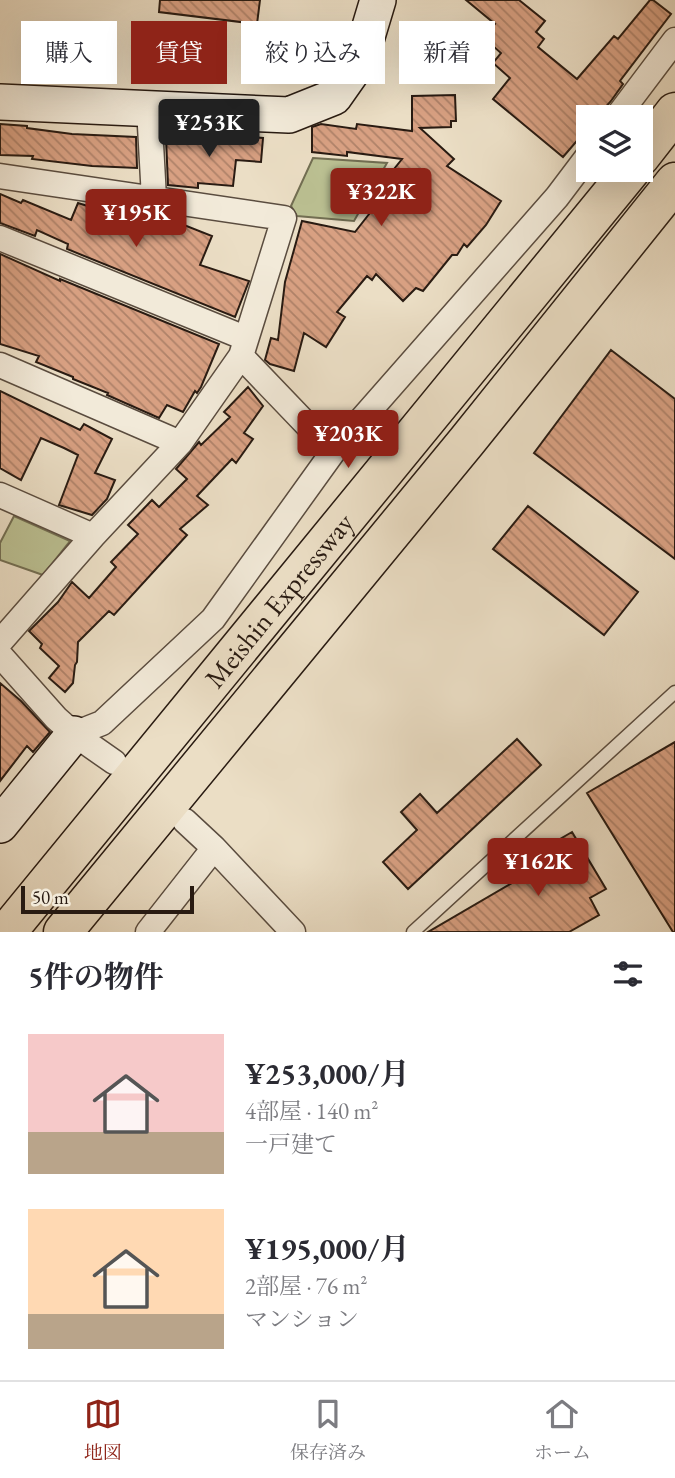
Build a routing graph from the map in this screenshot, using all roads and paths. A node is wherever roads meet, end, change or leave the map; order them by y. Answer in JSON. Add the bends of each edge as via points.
{"nodes":[{"id":1,"x":378,"y":0,"type":"edge"},
{"id":2,"x":675,"y":40,"type":"edge"},
{"id":3,"x":0,"y":102,"type":"edge"},
{"id":4,"x":626,"y":105,"type":"edge"},
{"id":5,"x":149,"y":108,"type":"junction"},
{"id":6,"x":675,"y":112,"type":"edge"},
{"id":7,"x":653,"y":141,"type":"edge"},
{"id":8,"x":576,"y":172,"type":"edge"},
{"id":9,"x":0,"y":176,"type":"edge"},
{"id":10,"x":621,"y":182,"type":"edge"},
{"id":11,"x":675,"y":182,"type":"edge"},
{"id":12,"x":154,"y":198,"type":"junction"},
{"id":13,"x":0,"y":238,"type":"edge"},
{"id":14,"x":243,"y":347,"type":"junction"},
{"id":15,"x":0,"y":365,"type":"edge"},
{"id":16,"x":180,"y":443,"type":"junction"},
{"id":17,"x":333,"y":452,"type":"junction"},
{"id":18,"x":0,"y":495,"type":"edge"},
{"id":19,"x":93,"y":537,"type":"junction"},
{"id":20,"x":0,"y":642,"type":"edge"},
{"id":21,"x":0,"y":654,"type":"edge"},
{"id":22,"x":675,"y":692,"type":"edge"},
{"id":23,"x":74,"y":734,"type":"junction"},
{"id":24,"x":114,"y":762,"type":"dead end"},
{"id":25,"x":185,"y":821,"type":"dead end"},
{"id":26,"x":0,"y":825,"type":"edge"},
{"id":27,"x":214,"y":848,"type":"junction"},
{"id":28,"x":7,"y":932,"type":"edge"},
{"id":29,"x":63,"y":932,"type":"edge"},
{"id":30,"x":148,"y":932,"type":"edge"},
{"id":31,"x":293,"y":932,"type":"edge"},
{"id":32,"x":412,"y":932,"type":"edge"}],
"edges":[{"from":1,"to":5,"type":"street","via":[[360,60],[334,97],[289,115]]},
{"from":2,"to":4,"type":"street"},
{"from":3,"to":5,"type":"street"},
{"from":5,"to":12,"type":"street"},
{"from":6,"to":7,"type":"highway"},
{"from":8,"to":17,"type":"street"},
{"from":9,"to":12,"type":"street"},
{"from":10,"to":28,"type":"highway","name":"Meishin Expressway"},
{"from":11,"to":29,"type":"highway","name":"Meishin Expressway"},
{"from":12,"to":14,"type":"street","via":[[284,218]]},
{"from":13,"to":14,"type":"street"},
{"from":14,"to":16,"type":"street"},
{"from":14,"to":17,"type":"street"},
{"from":15,"to":16,"type":"street"},
{"from":16,"to":19,"type":"street"},
{"from":17,"to":23,"type":"street","via":[[213,619],[102,723]]},
{"from":18,"to":19,"type":"street"},
{"from":19,"to":20,"type":"street"},
{"from":21,"to":23,"type":"street"},
{"from":22,"to":32,"type":"lane"},
{"from":23,"to":24,"type":"street"},
{"from":23,"to":26,"type":"street"},
{"from":25,"to":27,"type":"street"},
{"from":27,"to":30,"type":"street"},
{"from":27,"to":31,"type":"street"}]}
